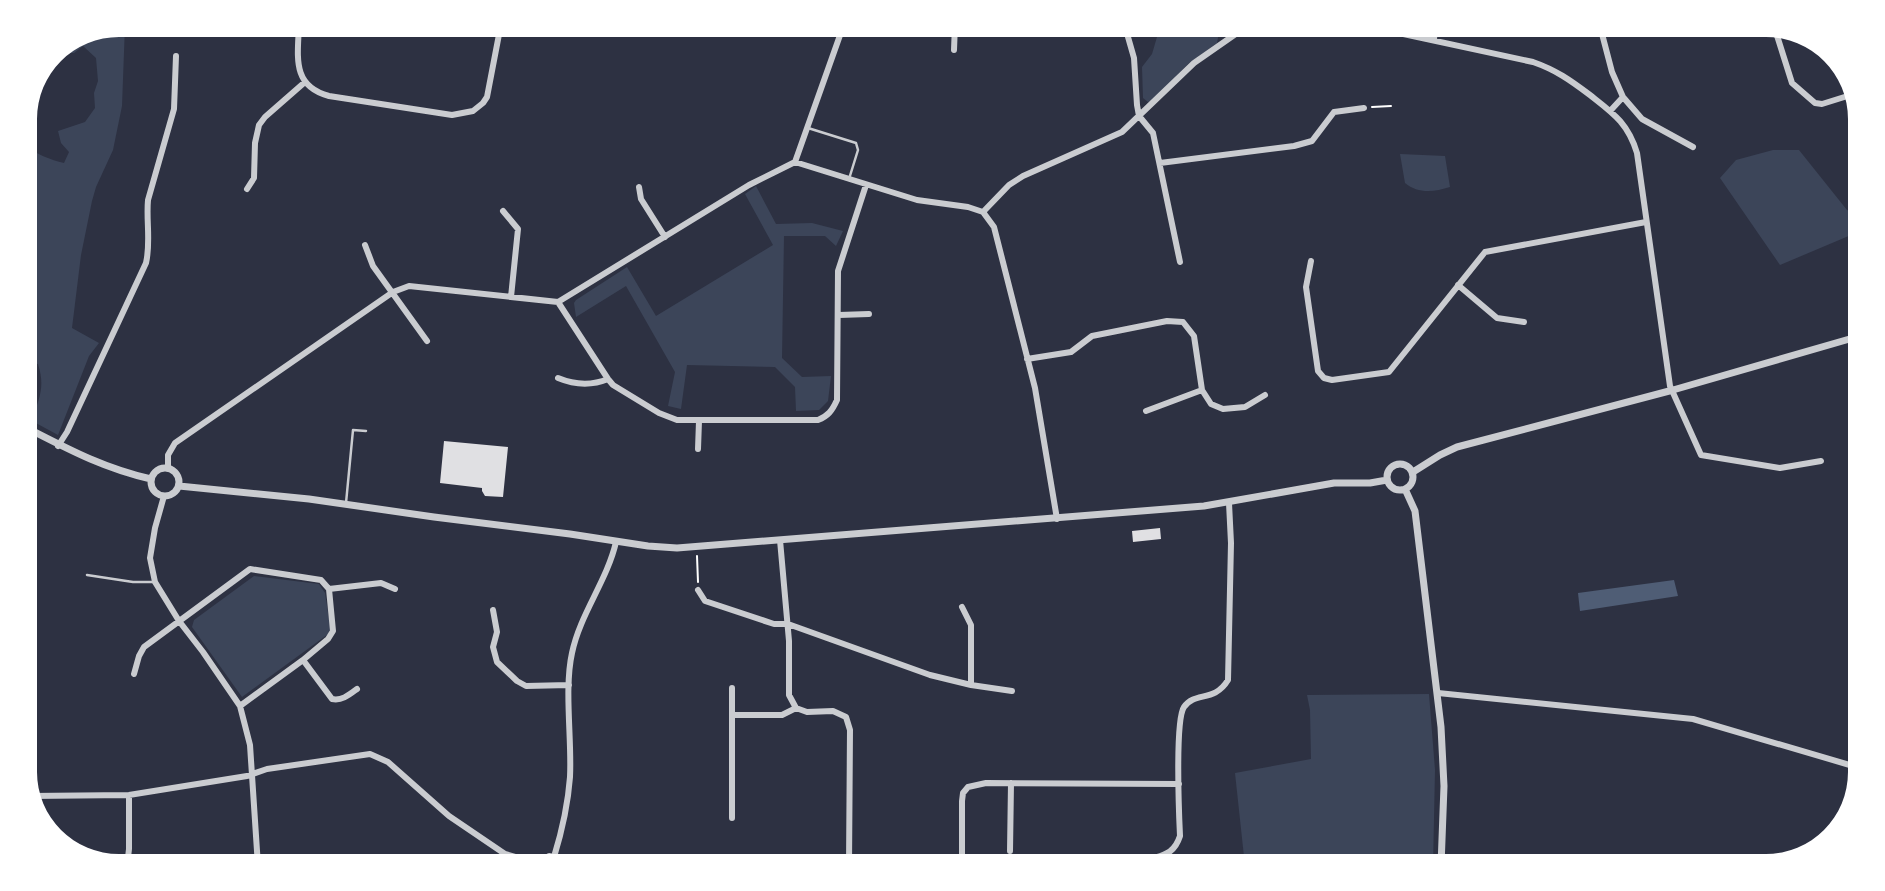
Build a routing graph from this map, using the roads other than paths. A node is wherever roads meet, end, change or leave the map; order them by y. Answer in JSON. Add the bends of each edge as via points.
{"nodes":[{"id":1,"x":299,"y":37,"type":"edge"},
{"id":2,"x":499,"y":37,"type":"edge"},
{"id":3,"x":839,"y":37,"type":"edge"},
{"id":4,"x":954,"y":37,"type":"edge"},
{"id":5,"x":1128,"y":37,"type":"dead end"},
{"id":6,"x":1226,"y":37,"type":"edge"},
{"id":7,"x":1420,"y":37,"type":"edge"},
{"id":8,"x":1434,"y":37,"type":"edge"},
{"id":9,"x":1603,"y":37,"type":"edge"},
{"id":10,"x":1778,"y":38,"type":"edge"},
{"id":11,"x":1434,"y":40,"type":"junction"},
{"id":12,"x":954,"y":50,"type":"dead end"},
{"id":13,"x":176,"y":56,"type":"dead end"},
{"id":14,"x":305,"y":82,"type":"junction"},
{"id":15,"x":1623,"y":97,"type":"junction"},
{"id":16,"x":1845,"y":97,"type":"edge"},
{"id":17,"x":1364,"y":108,"type":"road end"},
{"id":18,"x":1611,"y":110,"type":"junction"},
{"id":19,"x":1139,"y":116,"type":"junction"},
{"id":20,"x":807,"y":128,"type":"junction"},
{"id":21,"x":1693,"y":147,"type":"dead end"},
{"id":22,"x":795,"y":162,"type":"junction"},
{"id":23,"x":1160,"y":163,"type":"junction"},
{"id":24,"x":849,"y":179,"type":"junction"},
{"id":25,"x":866,"y":185,"type":"junction"},
{"id":26,"x":639,"y":187,"type":"dead end"},
{"id":27,"x":247,"y":189,"type":"dead end"},
{"id":28,"x":503,"y":211,"type":"dead end"},
{"id":29,"x":983,"y":212,"type":"junction"},
{"id":30,"x":1646,"y":222,"type":"junction"},
{"id":31,"x":665,"y":237,"type":"junction"},
{"id":32,"x":365,"y":244,"type":"dead end"},
{"id":33,"x":1311,"y":261,"type":"dead end"},
{"id":34,"x":1180,"y":262,"type":"dead end"},
{"id":35,"x":1458,"y":285,"type":"junction"},
{"id":36,"x":393,"y":292,"type":"junction"},
{"id":37,"x":511,"y":297,"type":"junction"},
{"id":38,"x":558,"y":302,"type":"junction"},
{"id":39,"x":869,"y":314,"type":"dead end"},
{"id":40,"x":839,"y":315,"type":"junction"},
{"id":41,"x":1524,"y":322,"type":"dead end"},
{"id":42,"x":1848,"y":339,"type":"edge"},
{"id":43,"x":427,"y":341,"type":"dead end"},
{"id":44,"x":1027,"y":359,"type":"junction"},
{"id":45,"x":558,"y":378,"type":"dead end"},
{"id":46,"x":608,"y":379,"type":"junction"},
{"id":47,"x":1202,"y":390,"type":"junction"},
{"id":48,"x":1673,"y":390,"type":"junction"},
{"id":49,"x":1265,"y":395,"type":"dead end"},
{"id":50,"x":1146,"y":411,"type":"dead end"},
{"id":51,"x":699,"y":421,"type":"junction"},
{"id":52,"x":366,"y":431,"type":"dead end"},
{"id":53,"x":37,"y":434,"type":"edge"},
{"id":54,"x":58,"y":446,"type":"junction"},
{"id":55,"x":698,"y":449,"type":"dead end"},
{"id":56,"x":1821,"y":461,"type":"dead end"},
{"id":57,"x":168,"y":468,"type":"junction"},
{"id":58,"x":1413,"y":472,"type":"junction"},
{"id":59,"x":151,"y":479,"type":"junction"},
{"id":60,"x":1387,"y":480,"type":"junction"},
{"id":61,"x":179,"y":485,"type":"junction"},
{"id":62,"x":1405,"y":489,"type":"junction"},
{"id":63,"x":164,"y":496,"type":"junction"},
{"id":64,"x":346,"y":503,"type":"junction"},
{"id":65,"x":1229,"y":503,"type":"junction"},
{"id":66,"x":1057,"y":519,"type":"junction"},
{"id":67,"x":780,"y":540,"type":"junction"},
{"id":68,"x":616,"y":542,"type":"junction"},
{"id":69,"x":87,"y":575,"type":"dead end"},
{"id":70,"x":155,"y":582,"type":"junction"},
{"id":71,"x":329,"y":589,"type":"junction"},
{"id":72,"x":395,"y":589,"type":"dead end"},
{"id":73,"x":698,"y":590,"type":"road end"},
{"id":74,"x":962,"y":607,"type":"dead end"},
{"id":75,"x":493,"y":610,"type":"dead end"},
{"id":76,"x":179,"y":621,"type":"junction"},
{"id":77,"x":788,"y":624,"type":"junction"},
{"id":78,"x":303,"y":660,"type":"junction"},
{"id":79,"x":134,"y":674,"type":"dead end"},
{"id":80,"x":569,"y":685,"type":"junction"},
{"id":81,"x":971,"y":685,"type":"junction"},
{"id":82,"x":732,"y":688,"type":"dead end"},
{"id":83,"x":357,"y":690,"type":"dead end"},
{"id":84,"x":1012,"y":691,"type":"dead end"},
{"id":85,"x":1438,"y":693,"type":"junction"},
{"id":86,"x":240,"y":705,"type":"junction"},
{"id":87,"x":796,"y":708,"type":"junction"},
{"id":88,"x":732,"y":715,"type":"junction"},
{"id":89,"x":1848,"y":764,"type":"edge"},
{"id":90,"x":252,"y":775,"type":"junction"},
{"id":91,"x":1011,"y":783,"type":"junction"},
{"id":92,"x":1179,"y":784,"type":"junction"},
{"id":93,"x":129,"y":794,"type":"junction"},
{"id":94,"x":40,"y":796,"type":"edge"},
{"id":95,"x":732,"y":818,"type":"dead end"},
{"id":96,"x":1010,"y":851,"type":"dead end"},
{"id":97,"x":128,"y":854,"type":"edge"},
{"id":98,"x":257,"y":854,"type":"edge"},
{"id":99,"x":505,"y":854,"type":"edge"},
{"id":100,"x":555,"y":854,"type":"edge"},
{"id":101,"x":849,"y":854,"type":"edge"},
{"id":102,"x":962,"y":854,"type":"edge"},
{"id":103,"x":1164,"y":854,"type":"edge"},
{"id":104,"x":1441,"y":854,"type":"edge"}],
"edges":[{"from":1,"to":14,"type":"street","via":[[298,61]]},
{"from":2,"to":14,"type":"street","via":[[487,97],[466,113],[445,115],[329,96]]},
{"from":3,"to":20,"type":"street"},
{"from":4,"to":12,"type":"street"},
{"from":5,"to":19,"type":"street"},
{"from":6,"to":19,"type":"street"},
{"from":7,"to":11,"type":"street"},
{"from":8,"to":11,"type":"street"},
{"from":9,"to":15,"type":"street"},
{"from":10,"to":16,"type":"street","via":[[1792,83],[1815,103]]},
{"from":11,"to":18,"type":"street","via":[[1553,69]]},
{"from":13,"to":54,"type":"street","via":[[174,108],[148,200],[150,249],[146,263]]},
{"from":14,"to":27,"type":"street","via":[[259,125],[254,178]]},
{"from":15,"to":18,"type":"street"},
{"from":15,"to":21,"type":"street","via":[[1642,119]]},
{"from":17,"to":23,"type":"street","via":[[1334,112],[1312,141],[1294,146]]},
{"from":18,"to":30,"type":"street","via":[[1633,139]]},
{"from":19,"to":23,"type":"street","via":[[1153,132]]},
{"from":19,"to":29,"type":"street","via":[[1122,132],[1023,176]]},
{"from":20,"to":22,"type":"street"},
{"from":20,"to":24,"type":"lane","via":[[856,143]]},
{"from":22,"to":24,"type":"street"},
{"from":22,"to":31,"type":"street"},
{"from":23,"to":34,"type":"street"},
{"from":24,"to":25,"type":"street"},
{"from":25,"to":29,"type":"street"},
{"from":25,"to":40,"type":"street","via":[[838,271]]},
{"from":26,"to":31,"type":"street","via":[[641,199]]},
{"from":28,"to":37,"type":"street","via":[[518,229]]},
{"from":29,"to":44,"type":"street","via":[[994,227]]},
{"from":30,"to":35,"type":"street","via":[[1485,252]]},
{"from":30,"to":48,"type":"street"},
{"from":31,"to":38,"type":"street"},
{"from":32,"to":36,"type":"street","via":[[373,266]]},
{"from":33,"to":35,"type":"street","via":[[1306,287],[1318,372],[1332,380],[1389,372]]},
{"from":35,"to":41,"type":"street","via":[[1497,317]]},
{"from":36,"to":37,"type":"street","via":[[409,286]]},
{"from":36,"to":43,"type":"street"},
{"from":36,"to":57,"type":"street","via":[[175,443]]},
{"from":37,"to":38,"type":"street"},
{"from":38,"to":46,"type":"street"},
{"from":39,"to":40,"type":"street"},
{"from":40,"to":51,"type":"street","via":[[837,400],[826,417],[818,421]]},
{"from":42,"to":48,"type":"street"},
{"from":44,"to":47,"type":"street","via":[[1071,352],[1092,336],[1183,322],[1194,336]]},
{"from":44,"to":66,"type":"street"},
{"from":45,"to":46,"type":"street","via":[[596,384]]},
{"from":46,"to":51,"type":"street","via":[[659,413]]},
{"from":47,"to":49,"type":"street","via":[[1210,404],[1223,410],[1245,407]]},
{"from":47,"to":50,"type":"street"},
{"from":48,"to":56,"type":"street","via":[[1701,454],[1780,468]]},
{"from":48,"to":58,"type":"street","via":[[1457,447]]},
{"from":51,"to":55,"type":"street"},
{"from":52,"to":64,"type":"lane","via":[[353,430]]},
{"from":53,"to":54,"type":"street"},
{"from":54,"to":59,"type":"street"},
{"from":57,"to":59,"type":"street"},
{"from":57,"to":61,"type":"street","via":[[176,472]]},
{"from":58,"to":60,"type":"street","via":[[1399,463],[1388,471]]},
{"from":58,"to":62,"type":"street"},
{"from":59,"to":63,"type":"street","via":[[152,488]]},
{"from":60,"to":62,"type":"street","via":[[1392,487]]},
{"from":60,"to":65,"type":"street","via":[[1334,483]]},
{"from":61,"to":63,"type":"street","via":[[172,495]]},
{"from":61,"to":64,"type":"street"},
{"from":62,"to":85,"type":"street","via":[[1415,511]]},
{"from":63,"to":70,"type":"street","via":[[150,558]]},
{"from":64,"to":68,"type":"street"},
{"from":65,"to":66,"type":"street"},
{"from":65,"to":92,"type":"street","via":[[1228,680],[1217,693],[1190,701],[1182,709]]},
{"from":66,"to":67,"type":"street"},
{"from":67,"to":68,"type":"street","via":[[697,547]]},
{"from":67,"to":77,"type":"street"},
{"from":68,"to":80,"type":"street","via":[[577,634]]},
{"from":69,"to":70,"type":"lane"},
{"from":70,"to":76,"type":"street"},
{"from":71,"to":72,"type":"street","via":[[381,583]]},
{"from":71,"to":76,"type":"street","via":[[310,577],[250,569]]},
{"from":71,"to":78,"type":"street","via":[[333,631]]},
{"from":73,"to":77,"type":"street","via":[[705,601],[774,624]]},
{"from":74,"to":81,"type":"street","via":[[971,625]]},
{"from":75,"to":80,"type":"street","via":[[497,662],[526,686]]},
{"from":76,"to":79,"type":"street","via":[[144,647]]},
{"from":76,"to":86,"type":"street"},
{"from":77,"to":81,"type":"street"},
{"from":77,"to":87,"type":"street","via":[[789,695]]},
{"from":78,"to":83,"type":"street","via":[[332,699],[337,701]]},
{"from":78,"to":86,"type":"street"},
{"from":80,"to":100,"type":"street","via":[[570,776]]},
{"from":81,"to":84,"type":"street"},
{"from":82,"to":88,"type":"street"},
{"from":85,"to":89,"type":"street","via":[[1693,719]]},
{"from":85,"to":104,"type":"street","via":[[1444,767]]},
{"from":86,"to":90,"type":"street"},
{"from":87,"to":88,"type":"street","via":[[782,715]]},
{"from":87,"to":101,"type":"street","via":[[833,711],[846,717]]},
{"from":88,"to":95,"type":"street"},
{"from":90,"to":93,"type":"street"},
{"from":90,"to":98,"type":"street"},
{"from":90,"to":99,"type":"street","via":[[370,754],[388,762],[449,816]]},
{"from":91,"to":92,"type":"street"},
{"from":91,"to":96,"type":"street"},
{"from":91,"to":102,"type":"street","via":[[975,784],[963,793]]},
{"from":92,"to":103,"type":"street","via":[[1180,836],[1177,847]]},
{"from":93,"to":94,"type":"street"},
{"from":93,"to":97,"type":"street"}]}
